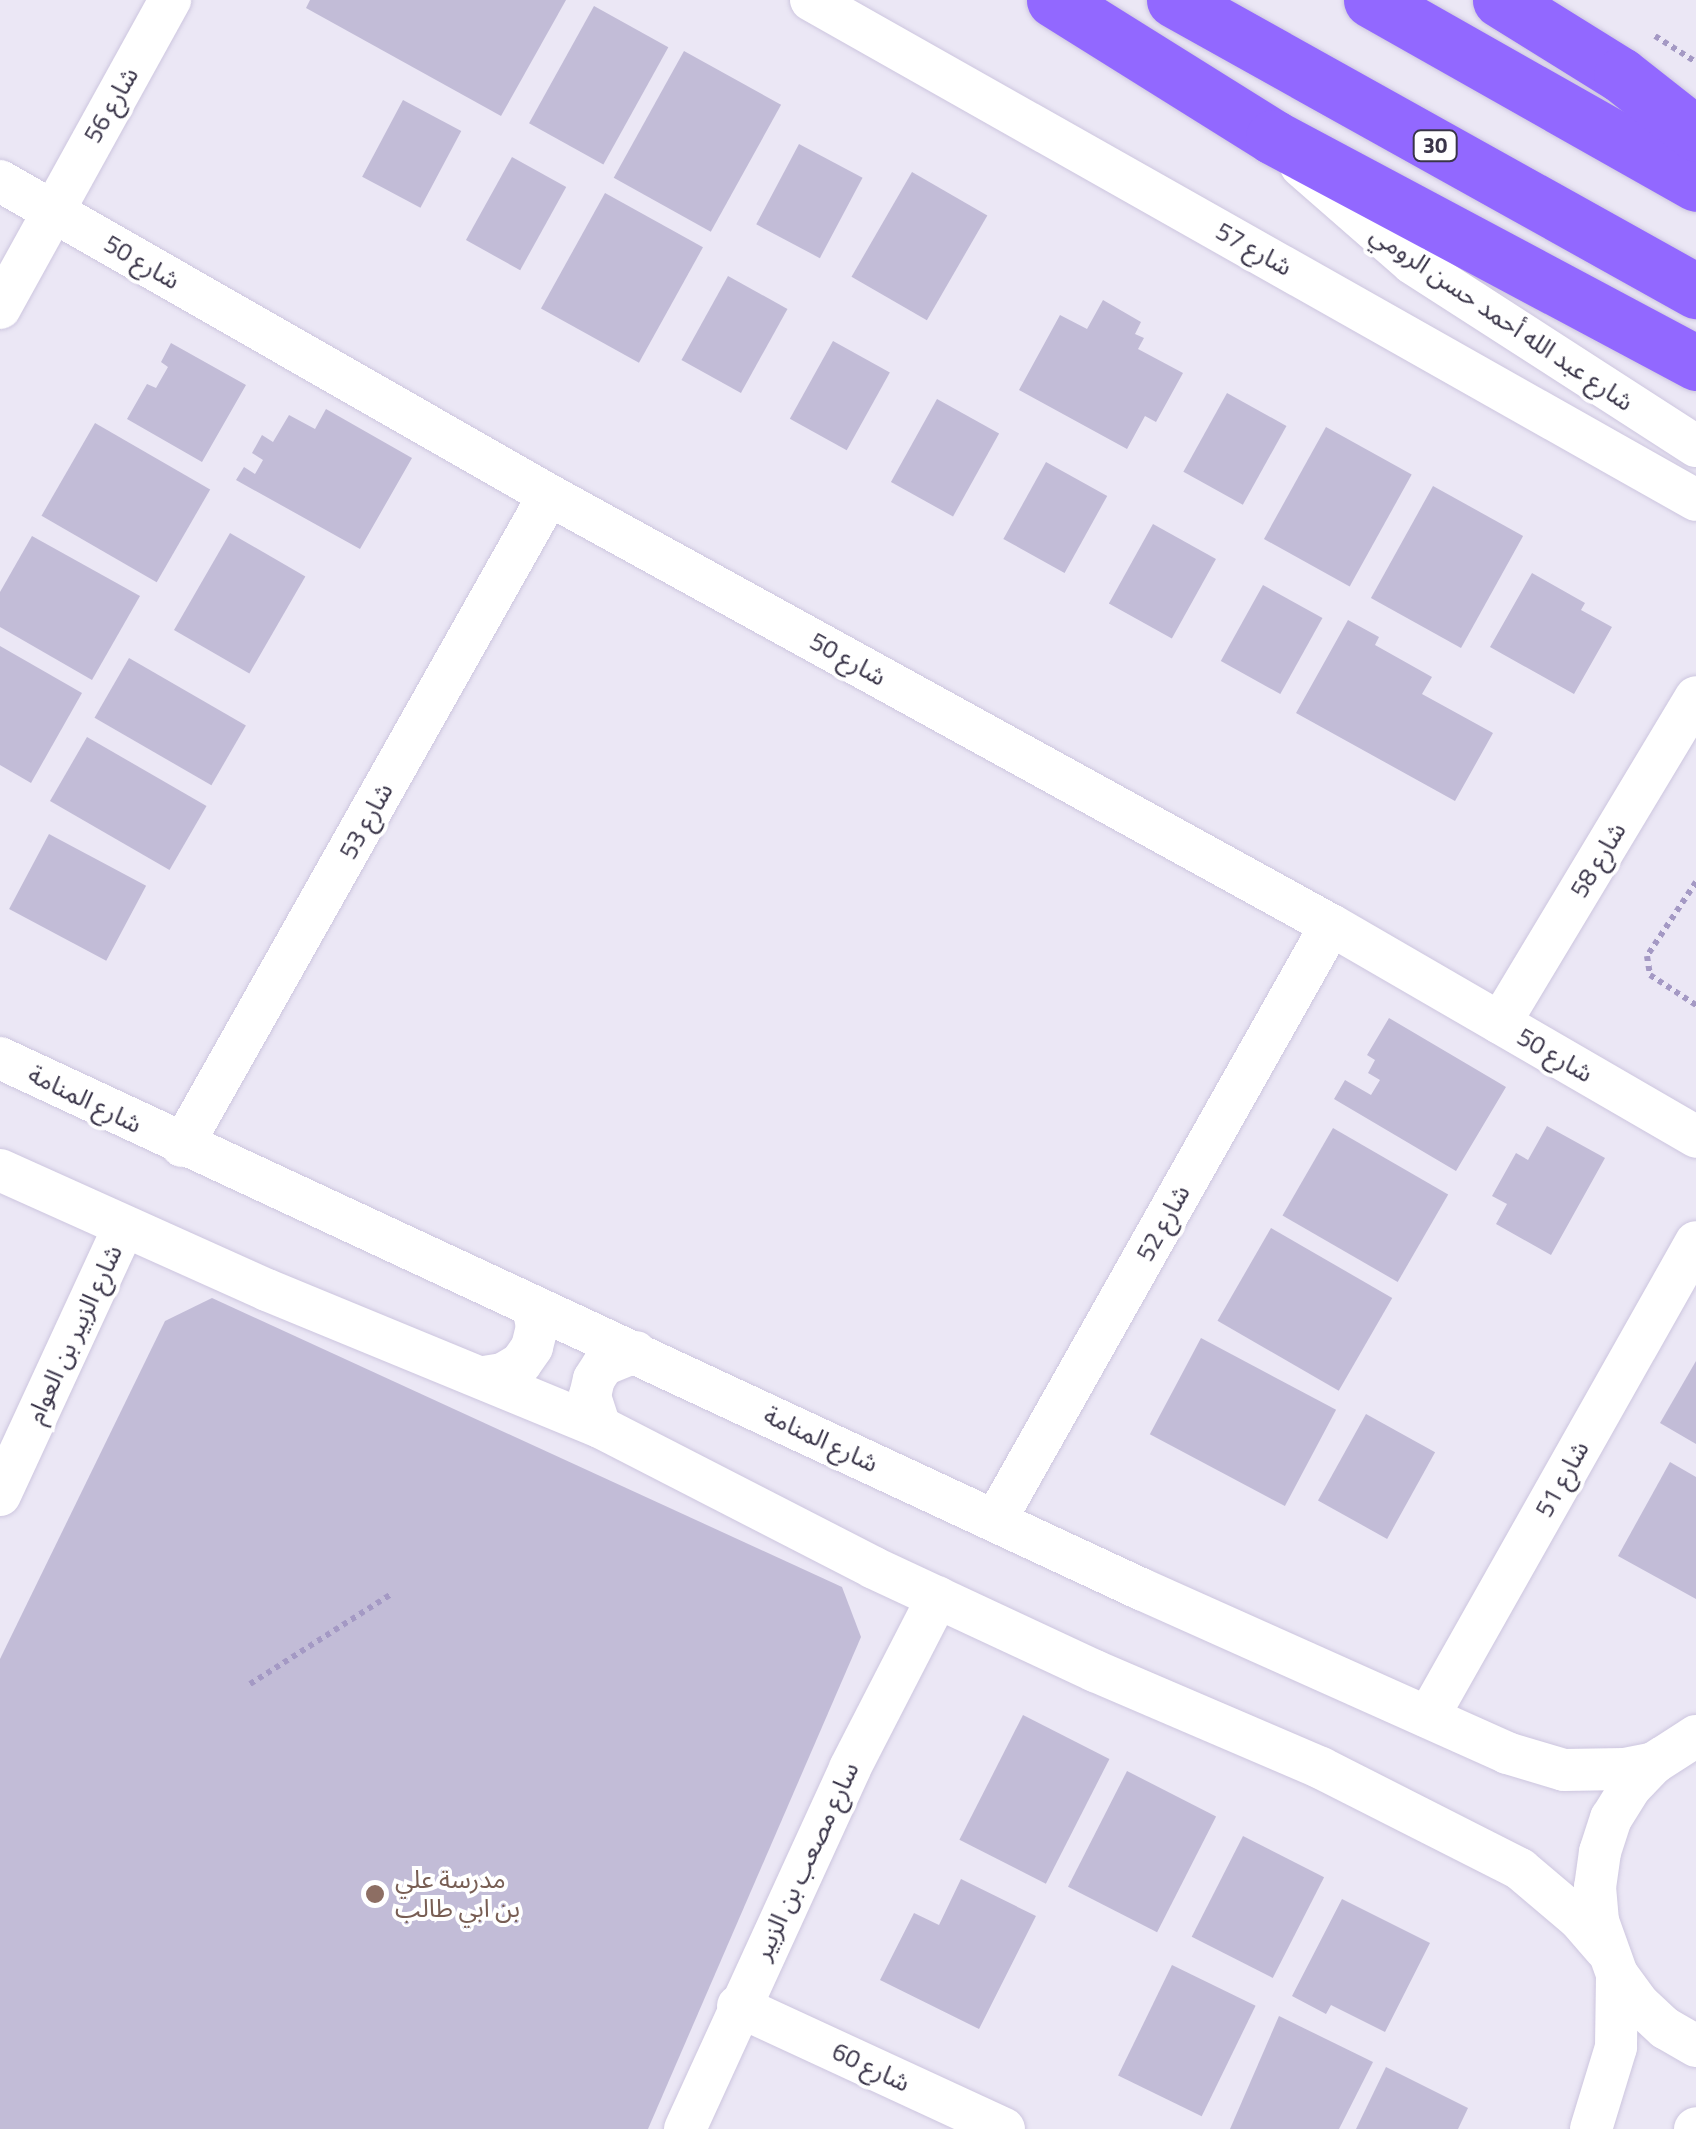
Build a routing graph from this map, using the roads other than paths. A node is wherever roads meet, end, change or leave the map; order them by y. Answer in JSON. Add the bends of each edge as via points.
{"nodes":[{"id":1,"x":170,"y":0,"type":"edge"},
{"id":2,"x":811,"y":0,"type":"edge"},
{"id":3,"x":1054,"y":0,"type":"edge"},
{"id":4,"x":1174,"y":0,"type":"edge"},
{"id":5,"x":1371,"y":0,"type":"edge"},
{"id":6,"x":1500,"y":0,"type":"edge"},
{"id":7,"x":1696,"y":134,"type":"edge"},
{"id":8,"x":1273,"y":136,"type":"junction"},
{"id":9,"x":0,"y":181,"type":"edge"},
{"id":10,"x":1696,"y":184,"type":"edge"},
{"id":11,"x":51,"y":210,"type":"junction"},
{"id":12,"x":1696,"y":291,"type":"edge"},
{"id":13,"x":0,"y":308,"type":"edge"},
{"id":14,"x":1696,"y":364,"type":"edge"},
{"id":15,"x":1696,"y":446,"type":"edge"},
{"id":16,"x":549,"y":495,"type":"junction"},
{"id":17,"x":1696,"y":500,"type":"edge"},
{"id":18,"x":1696,"y":697,"type":"edge"},
{"id":19,"x":1331,"y":924,"type":"junction"},
{"id":20,"x":1500,"y":1023,"type":"junction"},
{"id":21,"x":0,"y":1058,"type":"edge"},
{"id":22,"x":1696,"y":1137,"type":"edge"},
{"id":23,"x":182,"y":1146,"type":"junction"},
{"id":24,"x":0,"y":1170,"type":"edge"},
{"id":25,"x":124,"y":1228,"type":"junction"},
{"id":26,"x":1696,"y":1242,"type":"edge"},
{"id":27,"x":533,"y":1307,"type":"junction"},
{"id":28,"x":635,"y":1352,"type":"junction"},
{"id":29,"x":484,"y":1378,"type":"junction"},
{"id":30,"x":600,"y":1428,"type":"junction"},
{"id":31,"x":0,"y":1495,"type":"edge"},
{"id":32,"x":995,"y":1521,"type":"junction"},
{"id":33,"x":938,"y":1597,"type":"junction"},
{"id":34,"x":1428,"y":1716,"type":"junction"},
{"id":35,"x":1696,"y":1736,"type":"edge"},
{"id":36,"x":1654,"y":1763,"type":"junction"},
{"id":37,"x":1611,"y":1962,"type":"junction"},
{"id":38,"x":738,"y":2006,"type":"junction"},
{"id":39,"x":1696,"y":2046,"type":"edge"},
{"id":40,"x":685,"y":2129,"type":"edge"},
{"id":41,"x":1004,"y":2129,"type":"edge"},
{"id":42,"x":1591,"y":2129,"type":"edge"}],
"edges":[{"from":1,"to":11,"type":"street","name":"شارع 56"},
{"from":2,"to":17,"type":"street","name":"شارع 57"},
{"from":3,"to":8,"type":"highway"},
{"from":4,"to":12,"type":"highway","number":"30"},
{"from":5,"to":10,"type":"highway"},
{"from":6,"to":7,"type":"highway","via":[[1622,75]]},
{"from":8,"to":14,"type":"highway"},
{"from":8,"to":15,"type":"street","name":"شارع عبد الله أحمد حسن الرومي","via":[[1412,263]]},
{"from":9,"to":11,"type":"street","name":"شارع 50"},
{"from":11,"to":13,"type":"street","name":"شارع 56"},
{"from":11,"to":16,"type":"street","name":"شارع 50"},
{"from":16,"to":19,"type":"street","name":"شارع 50"},
{"from":16,"to":23,"type":"street","name":"شارع 53"},
{"from":18,"to":20,"type":"street","name":"شارع 58"},
{"from":19,"to":20,"type":"street","name":"شارع 50"},
{"from":19,"to":32,"type":"street","name":"شارع 52"},
{"from":20,"to":22,"type":"street","name":"شارع 50"},
{"from":21,"to":23,"type":"street","name":"شارع المنامة"},
{"from":23,"to":27,"type":"street","name":"شارع المنامة"},
{"from":24,"to":25,"type":"street"},
{"from":25,"to":29,"type":"street"},
{"from":25,"to":31,"type":"street","name":"شارع الزبير بن العوام"},
{"from":26,"to":34,"type":"street","name":"شارع 51"},
{"from":27,"to":28,"type":"street","name":"شارع المنامة"},
{"from":27,"to":29,"type":"street","via":[[536,1327],[526,1355],[503,1374]]},
{"from":28,"to":30,"type":"street","via":[[603,1365],[594,1379],[590,1396]]},
{"from":28,"to":32,"type":"street","name":"شارع المنامة"},
{"from":29,"to":30,"type":"street"},
{"from":30,"to":33,"type":"street"},
{"from":32,"to":34,"type":"street","name":"شارع المنامة"},
{"from":33,"to":37,"type":"street","via":[[1486,1848],[1550,1893]]},
{"from":33,"to":38,"type":"street","name":"سارع مصعب بن الزبير"},
{"from":34,"to":36,"type":"street","name":"شارع المنامة","via":[[1520,1758],[1564,1770]]},
{"from":35,"to":36,"type":"street"},
{"from":36,"to":37,"type":"street","via":[[1611,1818],[1600,1852],[1596,1886]]},
{"from":37,"to":39,"type":"street","via":[[1638,2003]]},
{"from":37,"to":42,"type":"street","via":[[1616,2048]]},
{"from":38,"to":40,"type":"street","name":"سارع مصعب بن الزبير"},
{"from":38,"to":41,"type":"street","name":"شارع 60"}]}
